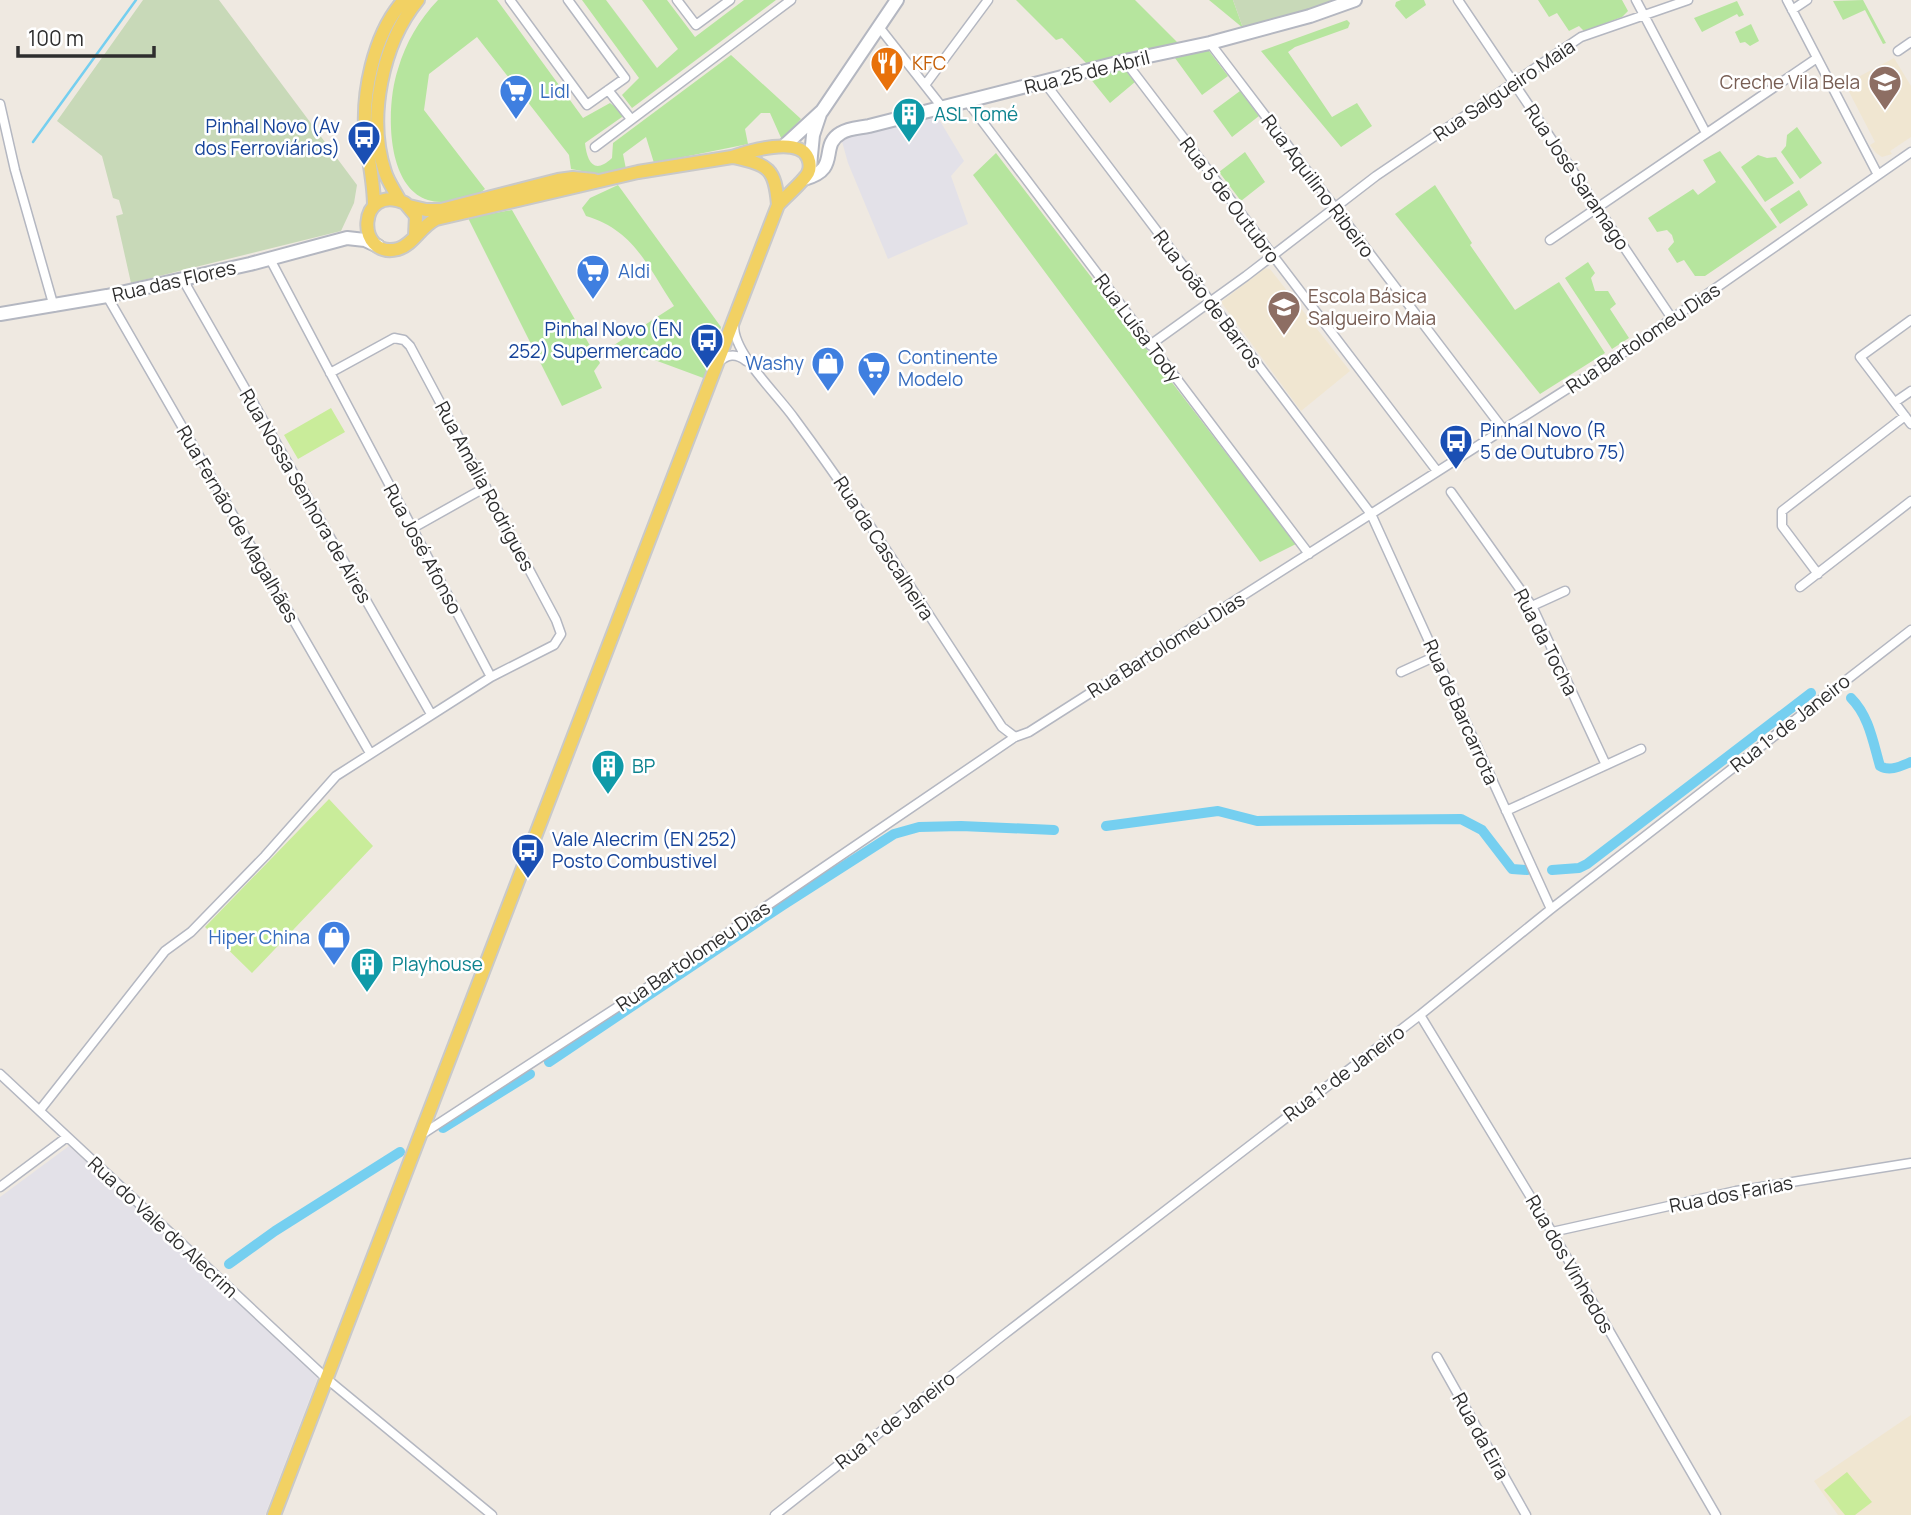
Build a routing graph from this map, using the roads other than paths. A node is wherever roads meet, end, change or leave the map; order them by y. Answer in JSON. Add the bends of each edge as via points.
{"nodes":[{"id":1,"x":404,"y":0,"type":"edge"},
{"id":2,"x":418,"y":0,"type":"edge"},
{"id":3,"x":510,"y":0,"type":"edge"},
{"id":4,"x":568,"y":0,"type":"edge"},
{"id":5,"x":677,"y":0,"type":"edge"},
{"id":6,"x":730,"y":0,"type":"edge"},
{"id":7,"x":791,"y":0,"type":"edge"},
{"id":8,"x":897,"y":0,"type":"edge"},
{"id":9,"x":988,"y":0,"type":"edge"},
{"id":10,"x":1355,"y":0,"type":"edge"},
{"id":11,"x":1458,"y":0,"type":"edge"},
{"id":12,"x":1636,"y":0,"type":"edge"},
{"id":13,"x":1688,"y":0,"type":"edge"},
{"id":14,"x":1787,"y":0,"type":"edge"},
{"id":15,"x":1807,"y":0,"type":"edge"},
{"id":16,"x":1792,"y":10,"type":"junction"},
{"id":17,"x":1645,"y":16,"type":"junction"},
{"id":18,"x":879,"y":27,"type":"junction"},
{"id":19,"x":1911,"y":42,"type":"edge"},
{"id":20,"x":1210,"y":43,"type":"junction"},
{"id":21,"x":1898,"y":51,"type":"dead end"},
{"id":22,"x":1817,"y":58,"type":"junction"},
{"id":23,"x":1125,"y":61,"type":"junction"},
{"id":24,"x":1045,"y":83,"type":"junction"},
{"id":25,"x":1514,"y":83,"type":"junction"},
{"id":26,"x":925,"y":85,"type":"junction"},
{"id":27,"x":608,"y":90,"type":"junction"},
{"id":28,"x":967,"y":101,"type":"junction"},
{"id":29,"x":0,"y":104,"type":"edge"},
{"id":30,"x":942,"y":107,"type":"junction"},
{"id":31,"x":822,"y":111,"type":"junction"},
{"id":32,"x":631,"y":119,"type":"junction"},
{"id":33,"x":1706,"y":133,"type":"junction"},
{"id":34,"x":595,"y":147,"type":"dead end"},
{"id":35,"x":782,"y":147,"type":"junction"},
{"id":36,"x":1911,"y":152,"type":"edge"},
{"id":37,"x":732,"y":157,"type":"junction"},
{"id":38,"x":810,"y":166,"type":"junction"},
{"id":39,"x":773,"y":175,"type":"junction"},
{"id":40,"x":1878,"y":175,"type":"junction"},
{"id":41,"x":602,"y":181,"type":"junction"},
{"id":42,"x":801,"y":181,"type":"junction"},
{"id":43,"x":405,"y":203,"type":"junction"},
{"id":44,"x":778,"y":205,"type":"junction"},
{"id":45,"x":374,"y":206,"type":"junction"},
{"id":46,"x":1335,"y":208,"type":"junction"},
{"id":47,"x":1597,"y":208,"type":"junction"},
{"id":48,"x":366,"y":221,"type":"junction"},
{"id":49,"x":415,"y":236,"type":"junction"},
{"id":50,"x":347,"y":238,"type":"junction"},
{"id":51,"x":1550,"y":240,"type":"dead end"},
{"id":52,"x":378,"y":246,"type":"junction"},
{"id":53,"x":1273,"y":256,"type":"junction"},
{"id":54,"x":270,"y":259,"type":"junction"},
{"id":55,"x":182,"y":278,"type":"junction"},
{"id":56,"x":107,"y":296,"type":"junction"},
{"id":57,"x":1210,"y":302,"type":"junction"},
{"id":58,"x":54,"y":307,"type":"junction"},
{"id":59,"x":0,"y":314,"type":"edge"},
{"id":60,"x":735,"y":318,"type":"junction"},
{"id":61,"x":1673,"y":320,"type":"junction"},
{"id":62,"x":1911,"y":320,"type":"edge"},
{"id":63,"x":1150,"y":345,"type":"junction"},
{"id":64,"x":717,"y":363,"type":"junction"},
{"id":65,"x":749,"y":363,"type":"junction"},
{"id":66,"x":330,"y":373,"type":"junction"},
{"id":67,"x":1911,"y":391,"type":"edge"},
{"id":68,"x":1895,"y":402,"type":"junction"},
{"id":69,"x":1905,"y":416,"type":"junction"},
{"id":70,"x":1911,"y":424,"type":"edge"},
{"id":71,"x":1503,"y":429,"type":"junction"},
{"id":72,"x":1437,"y":471,"type":"junction"},
{"id":73,"x":486,"y":487,"type":"junction"},
{"id":74,"x":1451,"y":492,"type":"dead end"},
{"id":75,"x":1911,"y":501,"type":"edge"},
{"id":76,"x":1371,"y":514,"type":"junction"},
{"id":77,"x":413,"y":528,"type":"junction"},
{"id":78,"x":1309,"y":554,"type":"junction"},
{"id":79,"x":1818,"y":574,"type":"junction"},
{"id":80,"x":1800,"y":587,"type":"dead end"},
{"id":81,"x":1565,"y":591,"type":"dead end"},
{"id":82,"x":1532,"y":606,"type":"junction"},
{"id":83,"x":1911,"y":629,"type":"edge"},
{"id":84,"x":1436,"y":656,"type":"junction"},
{"id":85,"x":1401,"y":672,"type":"dead end"},
{"id":86,"x":491,"y":677,"type":"junction"},
{"id":87,"x":431,"y":714,"type":"junction"},
{"id":88,"x":1015,"y":737,"type":"junction"},
{"id":89,"x":1641,"y":749,"type":"dead end"},
{"id":90,"x":370,"y":753,"type":"junction"},
{"id":91,"x":1606,"y":765,"type":"junction"},
{"id":92,"x":1506,"y":811,"type":"junction"},
{"id":93,"x":1551,"y":909,"type":"junction"},
{"id":94,"x":1420,"y":1015,"type":"junction"},
{"id":95,"x":0,"y":1074,"type":"edge"},
{"id":96,"x":40,"y":1110,"type":"junction"},
{"id":97,"x":420,"y":1135,"type":"junction"},
{"id":98,"x":67,"y":1137,"type":"junction"},
{"id":99,"x":1911,"y":1163,"type":"edge"},
{"id":100,"x":0,"y":1187,"type":"edge"},
{"id":101,"x":1552,"y":1232,"type":"junction"},
{"id":102,"x":1437,"y":1357,"type":"dead end"},
{"id":103,"x":327,"y":1379,"type":"junction"},
{"id":104,"x":1711,"y":1513,"type":"edge"},
{"id":105,"x":274,"y":1515,"type":"edge"},
{"id":106,"x":492,"y":1515,"type":"edge"},
{"id":107,"x":775,"y":1515,"type":"edge"},
{"id":108,"x":1526,"y":1515,"type":"edge"}],
"edges":[{"from":1,"to":45,"type":"main road","via":[[380,41],[367,85],[366,131]]},
{"from":2,"to":43,"type":"main road","via":[[392,46],[378,110],[384,170]]},
{"from":3,"to":27,"type":"street","via":[[587,106]]},
{"from":4,"to":27,"type":"street","via":[[625,78]]},
{"from":5,"to":6,"type":"street","via":[[696,25]]},
{"from":7,"to":32,"type":"street"},
{"from":8,"to":18,"type":"street"},
{"from":9,"to":26,"type":"street"},
{"from":10,"to":20,"type":"street","name":"Rua 25 de Abril"},
{"from":11,"to":25,"type":"street","name":"Rua José Saramago"},
{"from":12,"to":17,"type":"street"},
{"from":13,"to":17,"type":"street","name":"Rua Salgueiro Maia"},
{"from":14,"to":16,"type":"street"},
{"from":15,"to":16,"type":"street"},
{"from":16,"to":22,"type":"street"},
{"from":17,"to":25,"type":"street","name":"Rua Salgueiro Maia","via":[[1581,37]]},
{"from":17,"to":33,"type":"street"},
{"from":18,"to":26,"type":"street"},
{"from":18,"to":31,"type":"street"},
{"from":19,"to":21,"type":"street"},
{"from":20,"to":23,"type":"street","name":"Rua 25 de Abril"},
{"from":20,"to":46,"type":"street","name":"Rua Aquilino Ribeiro"},
{"from":22,"to":33,"type":"street"},
{"from":22,"to":40,"type":"street"},
{"from":23,"to":24,"type":"street","name":"Rua 25 de Abril"},
{"from":23,"to":53,"type":"street","name":"Rua 5 de Outubro"},
{"from":24,"to":28,"type":"street","name":"Rua 25 de Abril"},
{"from":24,"to":57,"type":"street","name":"Rua João de Barros"},
{"from":25,"to":46,"type":"street","name":"Rua Salgueiro Maia"},
{"from":25,"to":47,"type":"street","name":"Rua José Saramago"},
{"from":26,"to":30,"type":"street"},
{"from":27,"to":32,"type":"street"},
{"from":28,"to":30,"type":"street","name":"Rua 25 de Abril"},
{"from":28,"to":63,"type":"street","name":"Rua Luísa Tody"},
{"from":29,"to":58,"type":"street"},
{"from":30,"to":42,"type":"street","name":"Rua 25 de Abril","via":[[842,132],[831,144],[819,175]]},
{"from":31,"to":35,"type":"street"},
{"from":31,"to":38,"type":"street","via":[[813,135]]},
{"from":32,"to":34,"type":"street"},
{"from":33,"to":47,"type":"street"},
{"from":35,"to":37,"type":"main road"},
{"from":35,"to":38,"type":"main road","via":[[802,149]]},
{"from":35,"to":39,"type":"main road","via":[[771,159]]},
{"from":36,"to":40,"type":"street","name":"Rua Bartolomeu Dias"},
{"from":37,"to":39,"type":"main road","via":[[764,167]]},
{"from":37,"to":41,"type":"main road"},
{"from":38,"to":42,"type":"main road"},
{"from":39,"to":42,"type":"main road","via":[[789,185]]},
{"from":39,"to":44,"type":"main road"},
{"from":40,"to":61,"type":"street","name":"Rua Bartolomeu Dias"},
{"from":41,"to":43,"type":"main road","via":[[558,180],[437,211]]},
{"from":41,"to":49,"type":"main road","via":[[436,219]]},
{"from":42,"to":44,"type":"main road"},
{"from":43,"to":45,"type":"main road","via":[[387,200]]},
{"from":43,"to":49,"type":"main road","via":[[417,222]]},
{"from":44,"to":60,"type":"main road"},
{"from":45,"to":48,"type":"main road"},
{"from":46,"to":53,"type":"street","name":"Rua Salgueiro Maia"},
{"from":46,"to":71,"type":"street","name":"Rua Aquilino Ribeiro"},
{"from":47,"to":51,"type":"street"},
{"from":47,"to":61,"type":"street","name":"Rua José Saramago"},
{"from":48,"to":50,"type":"street"},
{"from":48,"to":52,"type":"main road","via":[[368,235]]},
{"from":49,"to":52,"type":"main road","via":[[398,249]]},
{"from":50,"to":52,"type":"street"},
{"from":50,"to":54,"type":"street","name":"Rua das Flores"},
{"from":53,"to":57,"type":"street","name":"Rua Salgueiro Maia"},
{"from":53,"to":72,"type":"street","name":"Rua 5 de Outubro"},
{"from":54,"to":55,"type":"street","name":"Rua das Flores"},
{"from":54,"to":66,"type":"street","name":"Rua José Afonso"},
{"from":55,"to":56,"type":"street","name":"Rua das Flores"},
{"from":55,"to":87,"type":"street","name":"Rua Nossa Senhora de Aires"},
{"from":56,"to":58,"type":"street","name":"Rua das Flores"},
{"from":56,"to":90,"type":"street","name":"Rua Fernão de Magalhães"},
{"from":57,"to":63,"type":"street","name":"Rua Salgueiro Maia"},
{"from":57,"to":76,"type":"street","name":"Rua João de Barros"},
{"from":58,"to":59,"type":"street","name":"Rua das Flores"},
{"from":60,"to":64,"type":"main road"},
{"from":60,"to":65,"type":"street","name":"Rua da Cascalheira","via":[[735,339]]},
{"from":61,"to":71,"type":"street","name":"Rua Bartolomeu Dias"},
{"from":62,"to":68,"type":"street","via":[[1860,357]]},
{"from":63,"to":78,"type":"street","name":"Rua Luísa Tody"},
{"from":64,"to":65,"type":"street","via":[[730,355]]},
{"from":64,"to":97,"type":"main road"},
{"from":65,"to":88,"type":"street","name":"Rua da Cascalheira","via":[[778,394],[847,490],[1002,727]]},
{"from":66,"to":73,"type":"street","name":"Rua Amália Rodrigues","via":[[394,338],[404,340]]},
{"from":66,"to":77,"type":"street","name":"Rua José Afonso"},
{"from":67,"to":68,"type":"street"},
{"from":68,"to":69,"type":"street"},
{"from":69,"to":70,"type":"street"},
{"from":69,"to":79,"type":"street","via":[[1782,511],[1784,530]]},
{"from":71,"to":72,"type":"street","name":"Rua Bartolomeu Dias"},
{"from":72,"to":76,"type":"street","name":"Rua Bartolomeu Dias"},
{"from":73,"to":77,"type":"street"},
{"from":73,"to":86,"type":"street","name":"Rua Amália Rodrigues","via":[[561,634],[554,645]]},
{"from":74,"to":82,"type":"street","name":"Rua da Tocha"},
{"from":75,"to":79,"type":"street"},
{"from":76,"to":78,"type":"street","name":"Rua Bartolomeu Dias"},
{"from":76,"to":84,"type":"street","name":"Rua de Barcarrota"},
{"from":77,"to":86,"type":"street","name":"Rua José Afonso"},
{"from":78,"to":88,"type":"street","name":"Rua Bartolomeu Dias"},
{"from":79,"to":80,"type":"street"},
{"from":81,"to":82,"type":"street"},
{"from":82,"to":91,"type":"street","name":"Rua da Tocha"},
{"from":83,"to":93,"type":"street","name":"Rua 1º de Janeiro"},
{"from":84,"to":85,"type":"street"},
{"from":84,"to":92,"type":"street","name":"Rua de Barcarrota"},
{"from":86,"to":87,"type":"street"},
{"from":87,"to":90,"type":"street"},
{"from":88,"to":97,"type":"street","name":"Rua Bartolomeu Dias","via":[[639,993]]},
{"from":89,"to":91,"type":"street"},
{"from":90,"to":96,"type":"street","via":[[336,776],[191,932],[165,951]]},
{"from":91,"to":92,"type":"street"},
{"from":92,"to":93,"type":"street","name":"Rua de Barcarrota"},
{"from":93,"to":94,"type":"street","name":"Rua 1º de Janeiro"},
{"from":94,"to":101,"type":"street","name":"Rua dos Vinhedos"},
{"from":94,"to":107,"type":"street","name":"Rua 1º de Janeiro"},
{"from":95,"to":96,"type":"street","name":"Rua do Vale do Alecrim"},
{"from":96,"to":98,"type":"street","name":"Rua do Vale do Alecrim"},
{"from":97,"to":103,"type":"main road"},
{"from":98,"to":100,"type":"street"},
{"from":98,"to":103,"type":"street","name":"Rua do Vale do Alecrim"},
{"from":99,"to":101,"type":"street","name":"Rua dos Farias","via":[[1736,1191]]},
{"from":101,"to":104,"type":"street","name":"Rua dos Vinhedos"},
{"from":102,"to":108,"type":"street","name":"Rua da Eira"},
{"from":103,"to":105,"type":"main road"},
{"from":103,"to":106,"type":"street","name":"Rua do Vale do Alecrim"}]}
